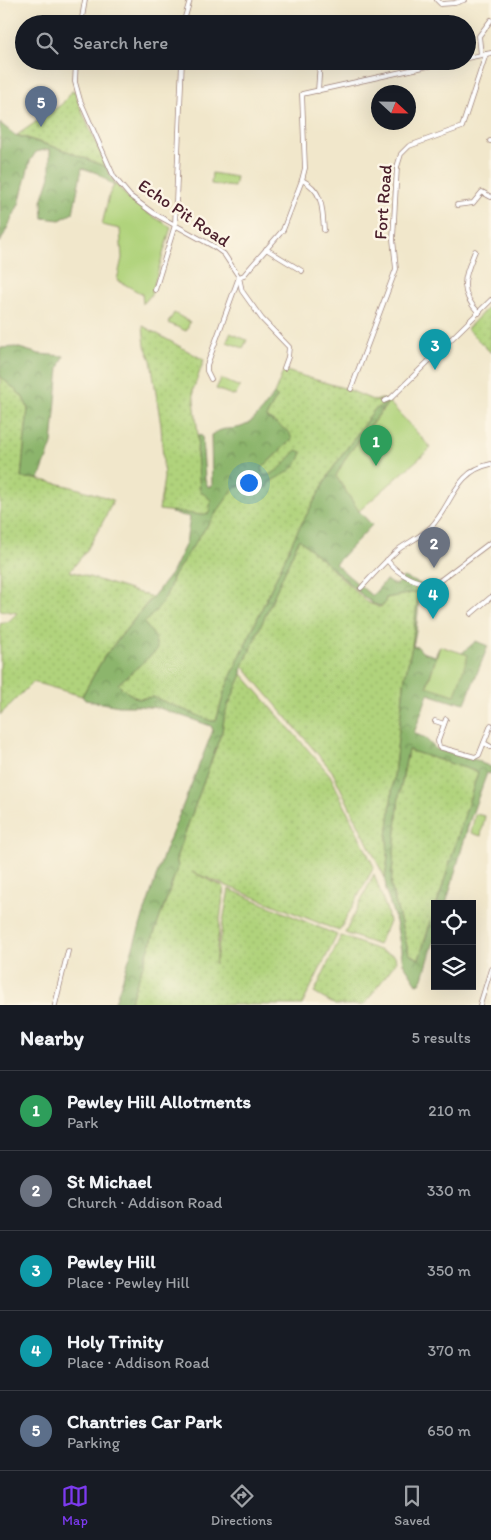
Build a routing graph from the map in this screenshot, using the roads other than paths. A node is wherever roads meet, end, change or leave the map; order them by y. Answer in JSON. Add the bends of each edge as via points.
{"nodes":[{"id":1,"x":85,"y":0,"type":"edge"},
{"id":2,"x":190,"y":0,"type":"edge"},
{"id":3,"x":437,"y":0,"type":"edge"},
{"id":4,"x":464,"y":0,"type":"edge"},
{"id":5,"x":82,"y":15,"type":"edge"},
{"id":6,"x":186,"y":15,"type":"edge"},
{"id":7,"x":491,"y":20,"type":"edge"},
{"id":8,"x":489,"y":53,"type":"edge"},
{"id":9,"x":481,"y":54,"type":"junction"},
{"id":10,"x":476,"y":55,"type":"edge"},
{"id":11,"x":75,"y":70,"type":"edge"},
{"id":12,"x":182,"y":70,"type":"edge"},
{"id":13,"x":319,"y":70,"type":"edge"},
{"id":14,"x":411,"y":70,"type":"edge"},
{"id":15,"x":318,"y":91,"type":"junction"},
{"id":16,"x":302,"y":180,"type":"junction"},
{"id":17,"x":491,"y":197,"type":"edge"},
{"id":18,"x":457,"y":205,"type":"dead end"},
{"id":19,"x":175,"y":225,"type":"junction"},
{"id":20,"x":324,"y":230,"type":"dead end"},
{"id":21,"x":266,"y":249,"type":"junction"},
{"id":22,"x":475,"y":251,"type":"dead end"},
{"id":23,"x":302,"y":271,"type":"dead end"},
{"id":24,"x":239,"y":277,"type":"junction"},
{"id":25,"x":155,"y":290,"type":"dead end"},
{"id":26,"x":491,"y":300,"type":"edge"},
{"id":27,"x":479,"y":313,"type":"junction"},
{"id":28,"x":284,"y":368,"type":"dead end"},
{"id":29,"x":211,"y":379,"type":"dead end"},
{"id":30,"x":350,"y":389,"type":"dead end"},
{"id":31,"x":384,"y":401,"type":"dead end"},
{"id":32,"x":491,"y":464,"type":"edge"},
{"id":33,"x":491,"y":542,"type":"edge"},
{"id":34,"x":387,"y":560,"type":"junction"},
{"id":35,"x":361,"y":588,"type":"dead end"},
{"id":36,"x":491,"y":597,"type":"edge"},
{"id":37,"x":471,"y":614,"type":"dead end"},
{"id":38,"x":446,"y":718,"type":"dead end"},
{"id":39,"x":435,"y":721,"type":"dead end"},
{"id":40,"x":444,"y":724,"type":"junction"},
{"id":41,"x":491,"y":725,"type":"edge"},
{"id":42,"x":484,"y":743,"type":"junction"},
{"id":43,"x":491,"y":747,"type":"edge"},
{"id":44,"x":68,"y":951,"type":"dead end"},
{"id":45,"x":491,"y":969,"type":"edge"},
{"id":46,"x":55,"y":1005,"type":"edge"},
{"id":47,"x":480,"y":1005,"type":"edge"}],
"edges":[{"from":1,"to":5,"type":"street"},
{"from":2,"to":6,"type":"street"},
{"from":3,"to":4,"type":"street","via":[[441,4]]},
{"from":7,"to":9,"type":"street","via":[[479,36]]},
{"from":8,"to":9,"type":"street"},
{"from":8,"to":30,"type":"street","name":"Fort Road","via":[[462,127],[409,146],[401,154],[397,167],[393,239],[396,269]]},
{"from":9,"to":10,"type":"street"},
{"from":11,"to":19,"type":"street","name":"Echo Pit Road","via":[[77,90],[114,177],[152,213]]},
{"from":12,"to":19,"type":"street"},
{"from":13,"to":15,"type":"street"},
{"from":14,"to":15,"type":"street"},
{"from":15,"to":16,"type":"street","via":[[302,94],[305,168]]},
{"from":16,"to":20,"type":"street","via":[[318,194]]},
{"from":16,"to":21,"type":"street","via":[[283,230]]},
{"from":17,"to":18,"type":"street","via":[[482,192],[473,203]]},
{"from":19,"to":24,"type":"street","name":"Echo Pit Road","via":[[224,254]]},
{"from":19,"to":25,"type":"street"},
{"from":21,"to":23,"type":"street"},
{"from":21,"to":24,"type":"street"},
{"from":22,"to":27,"type":"street","via":[[464,278],[466,294]]},
{"from":24,"to":28,"type":"street","name":"Echo Pit Road","via":[[242,291],[288,347]]},
{"from":24,"to":29,"type":"street","via":[[208,365]]},
{"from":26,"to":27,"type":"street"},
{"from":27,"to":31,"type":"street"},
{"from":32,"to":34,"type":"street","via":[[476,469],[465,478],[430,527]]},
{"from":33,"to":34,"type":"street","via":[[433,583],[403,574]]},
{"from":34,"to":35,"type":"street"},
{"from":36,"to":37,"type":"street"},
{"from":38,"to":40,"type":"street"},
{"from":39,"to":40,"type":"street"},
{"from":40,"to":42,"type":"street","via":[[439,747],[477,757]]},
{"from":41,"to":42,"type":"street"},
{"from":42,"to":43,"type":"street"},
{"from":44,"to":46,"type":"street"},
{"from":45,"to":47,"type":"street"}]}
